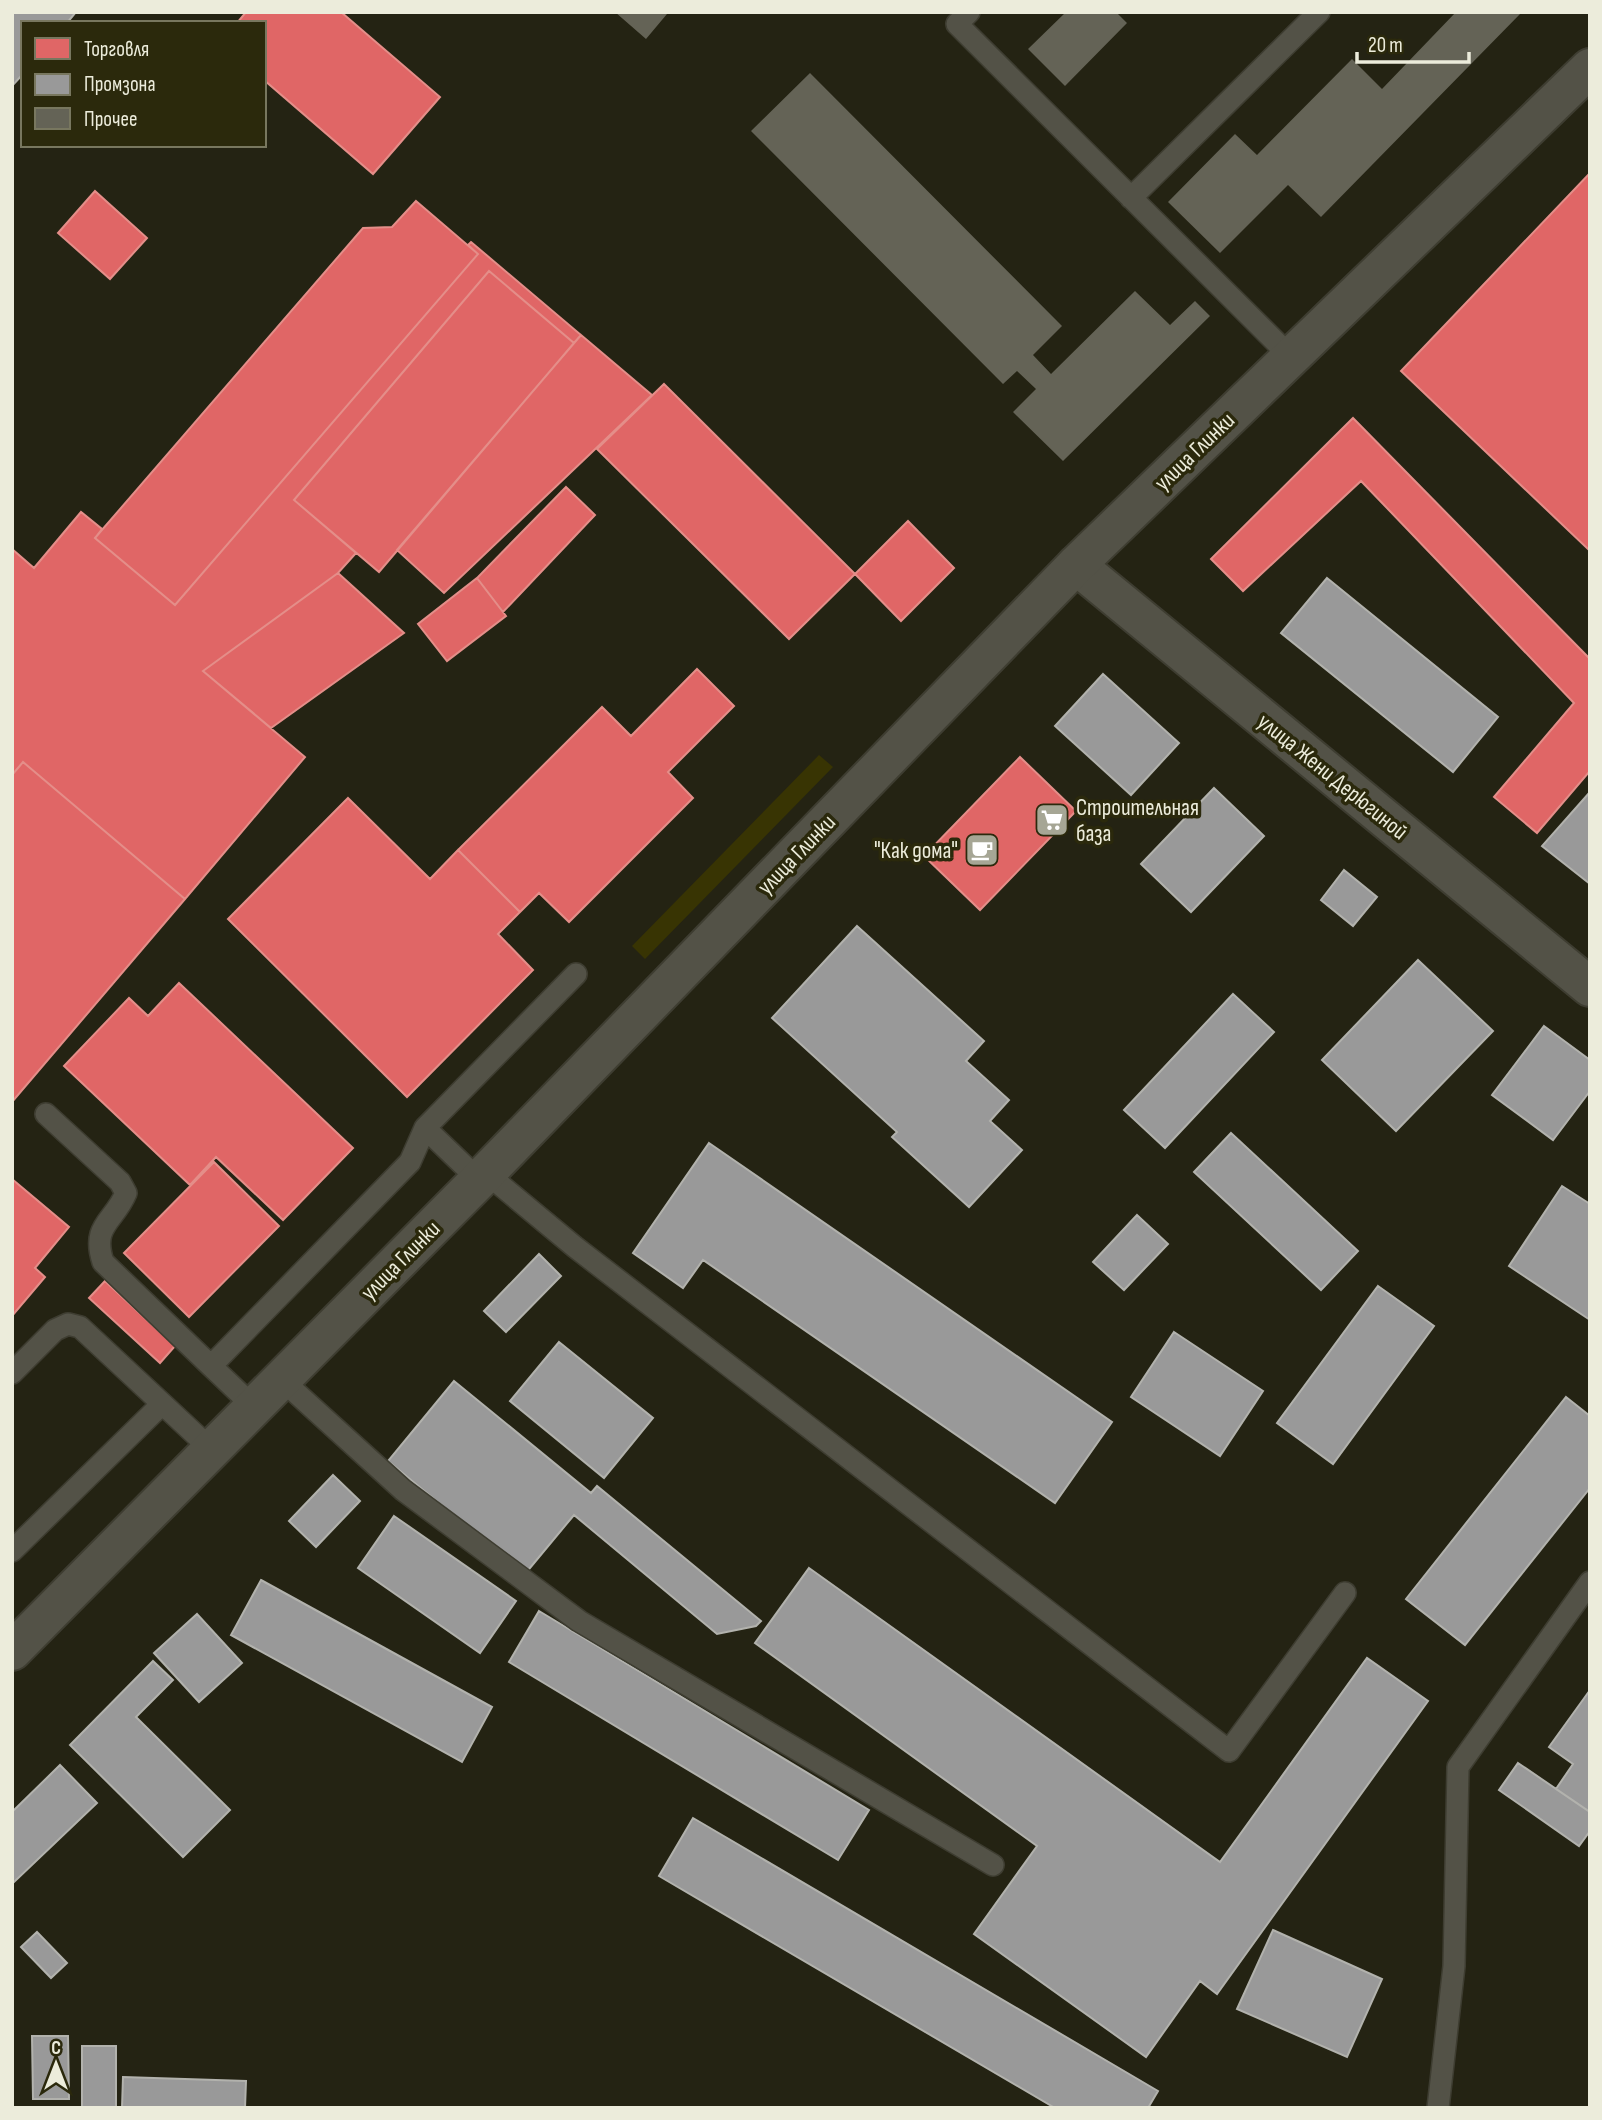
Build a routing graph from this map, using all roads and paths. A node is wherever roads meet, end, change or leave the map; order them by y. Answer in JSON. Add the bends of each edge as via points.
{"nodes":[{"id":1,"x":969,"y":12,"type":"edge"},
{"id":2,"x":1319,"y":12,"type":"edge"},
{"id":3,"x":1590,"y":68,"type":"edge"},
{"id":4,"x":1131,"y":198,"type":"junction"},
{"id":5,"x":1291,"y":357,"type":"junction"},
{"id":6,"x":1076,"y":565,"type":"junction"},
{"id":7,"x":576,"y":974,"type":"dead end"},
{"id":8,"x":1590,"y":986,"type":"edge"},
{"id":9,"x":46,"y":1114,"type":"dead end"},
{"id":10,"x":425,"y":1128,"type":"junction"},
{"id":11,"x":482,"y":1177,"type":"junction"},
{"id":12,"x":211,"y":1366,"type":"junction"},
{"id":13,"x":12,"y":1373,"type":"edge"},
{"id":14,"x":282,"y":1380,"type":"junction"},
{"id":15,"x":162,"y":1404,"type":"junction"},
{"id":16,"x":254,"y":1407,"type":"junction"},
{"id":17,"x":212,"y":1450,"type":"junction"},
{"id":18,"x":12,"y":1551,"type":"edge"},
{"id":19,"x":1590,"y":1582,"type":"edge"},
{"id":20,"x":1345,"y":1593,"type":"dead end"},
{"id":21,"x":12,"y":1651,"type":"edge"},
{"id":22,"x":993,"y":1866,"type":"dead end"},
{"id":23,"x":1438,"y":2108,"type":"edge"}],
"edges":[{"from":1,"to":4,"type":"lane","via":[[957,24]]},
{"from":2,"to":4,"type":"lane"},
{"from":3,"to":5,"type":"main road","name":"улица Глинки"},
{"from":4,"to":5,"type":"lane"},
{"from":5,"to":6,"type":"main road","name":"улица Глинки"},
{"from":6,"to":8,"type":"main road","name":"улица Жени Дерюгиной"},
{"from":6,"to":11,"type":"main road","name":"улица Глинки"},
{"from":7,"to":10,"type":"lane"},
{"from":9,"to":12,"type":"lane","via":[[120,1182],[126,1193],[100,1232],[103,1262]]},
{"from":10,"to":11,"type":"lane"},
{"from":10,"to":12,"type":"lane","via":[[410,1162]]},
{"from":11,"to":14,"type":"main road","name":"улица Глинки"},
{"from":11,"to":20,"type":"lane","via":[[1229,1751]]},
{"from":12,"to":16,"type":"lane"},
{"from":13,"to":15,"type":"lane","via":[[55,1330],[68,1324],[79,1327]]},
{"from":14,"to":16,"type":"main road","name":"улица Глинки"},
{"from":14,"to":22,"type":"lane","via":[[402,1490],[579,1620]]},
{"from":15,"to":17,"type":"lane"},
{"from":15,"to":18,"type":"lane"},
{"from":16,"to":17,"type":"main road","name":"улица Глинки"},
{"from":17,"to":21,"type":"main road","name":"улица Глинки"},
{"from":19,"to":23,"type":"lane","via":[[1458,1767],[1454,1966]]}]}
